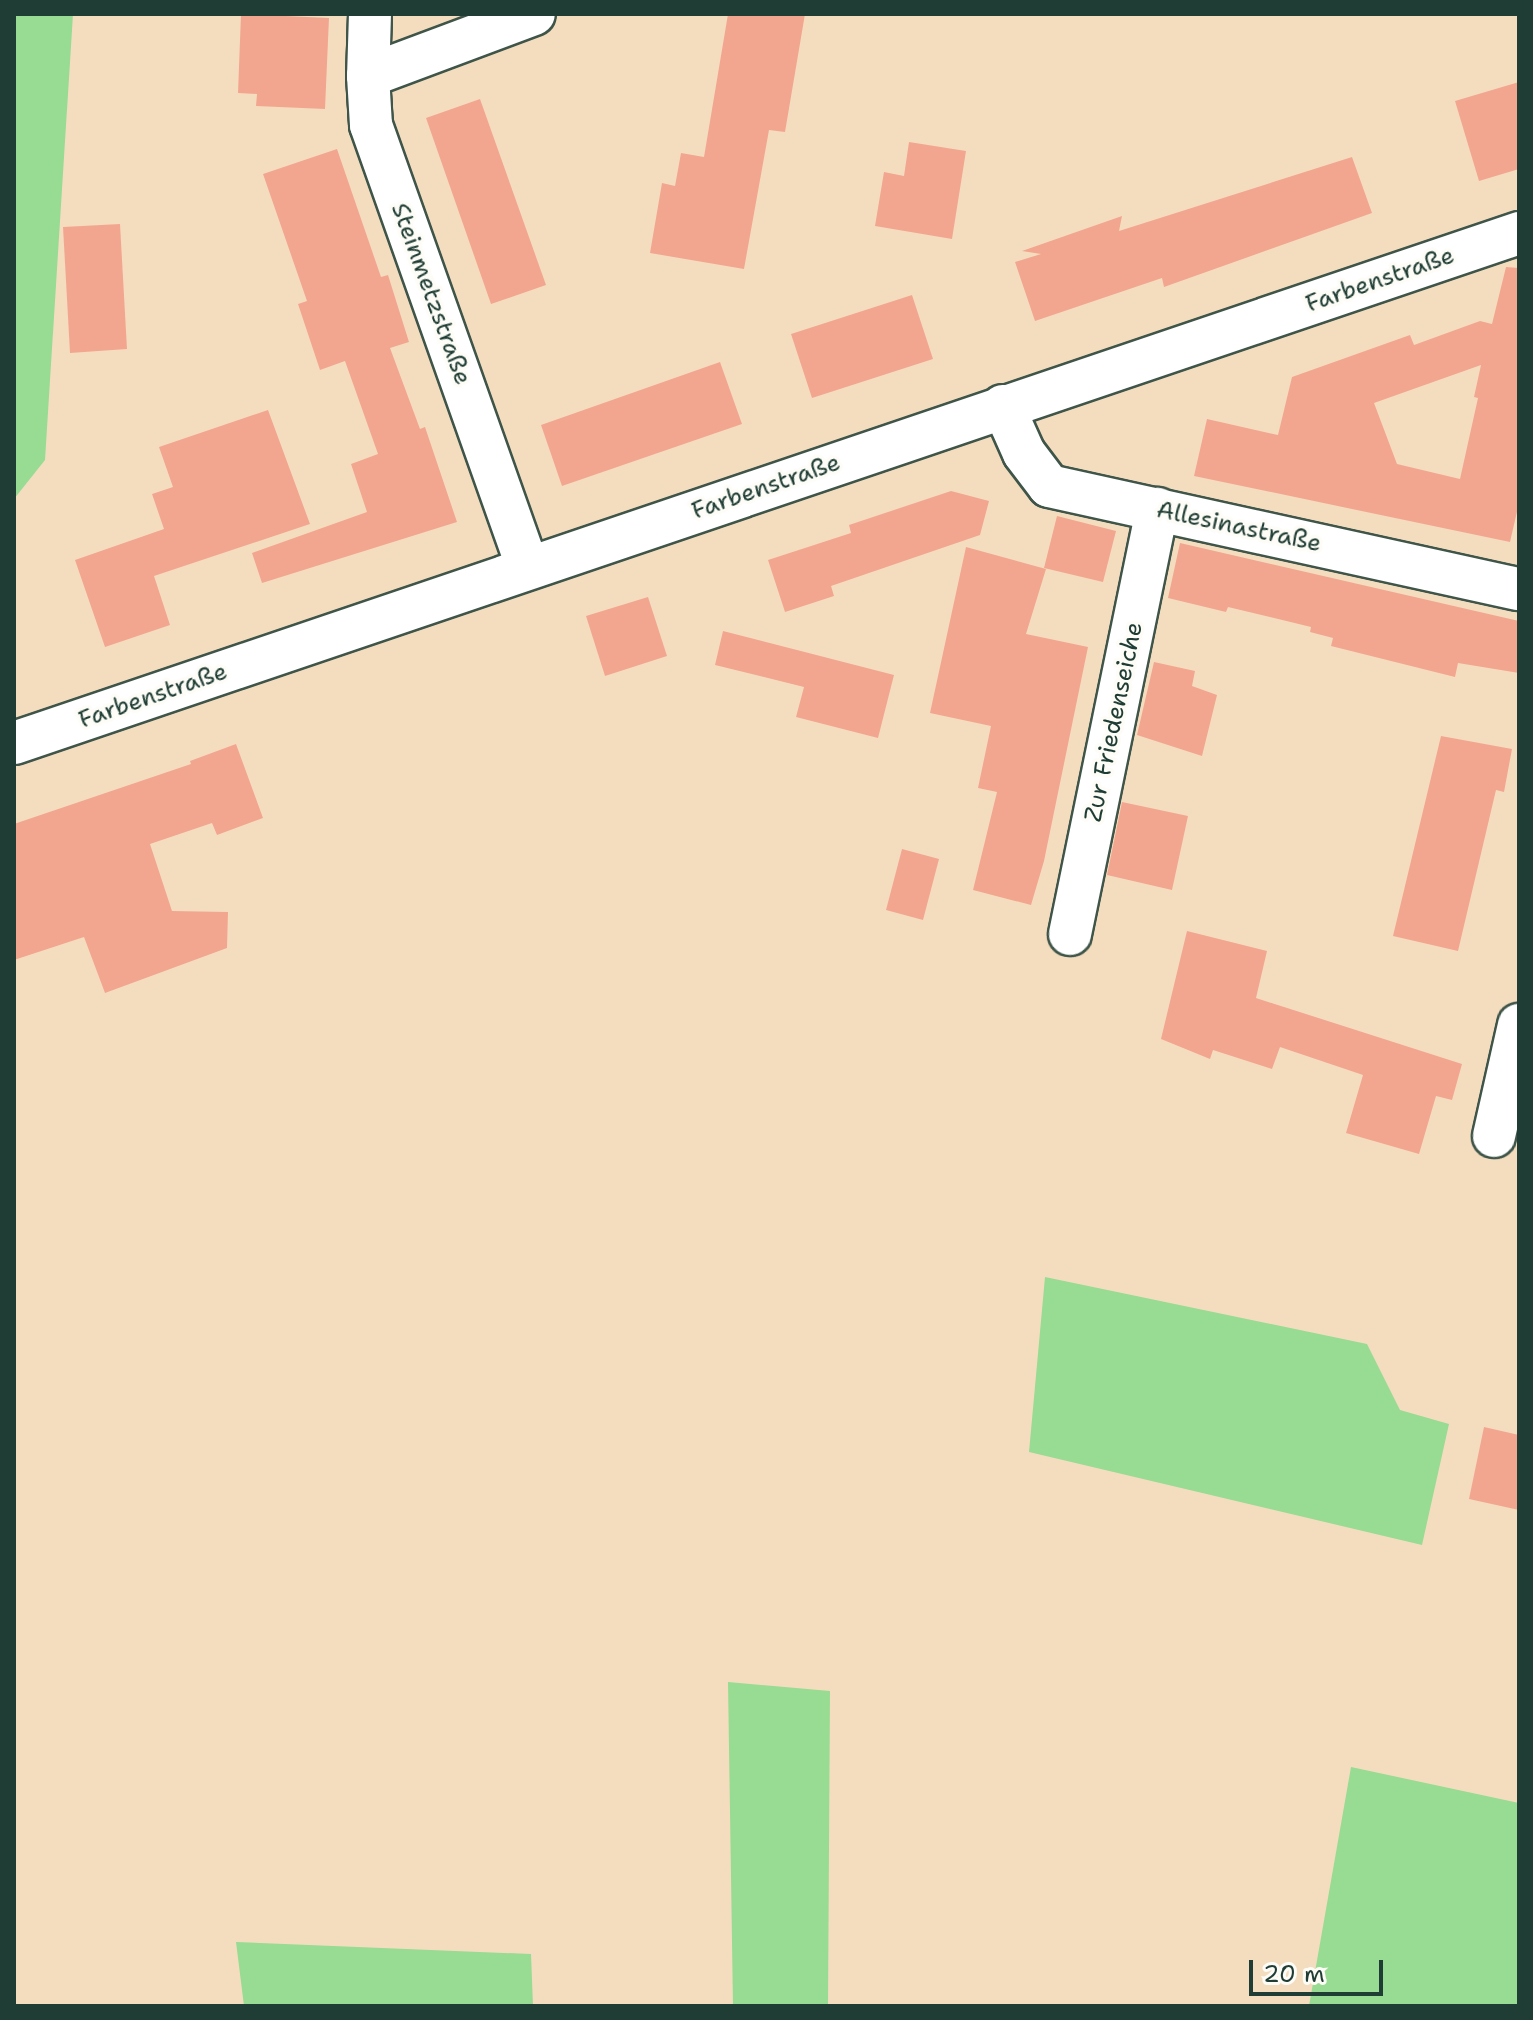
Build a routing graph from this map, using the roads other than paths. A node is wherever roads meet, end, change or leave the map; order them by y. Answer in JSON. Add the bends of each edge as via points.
{"nodes":[{"id":1,"x":370,"y":14,"type":"edge"},
{"id":2,"x":534,"y":14,"type":"edge"},
{"id":3,"x":368,"y":76,"type":"junction"},
{"id":4,"x":1519,"y":233,"type":"edge"},
{"id":5,"x":1003,"y":406,"type":"junction"},
{"id":6,"x":1157,"y":509,"type":"junction"},
{"id":7,"x":528,"y":568,"type":"junction"},
{"id":8,"x":1519,"y":589,"type":"edge"},
{"id":9,"x":14,"y":743,"type":"edge"},
{"id":10,"x":1070,"y":934,"type":"dead end"},
{"id":11,"x":1519,"y":1025,"type":"edge"},
{"id":12,"x":1494,"y":1136,"type":"dead end"}],
"edges":[{"from":1,"to":3,"type":"street","name":"Steinmetzstraße"},
{"from":2,"to":3,"type":"street"},
{"from":3,"to":7,"type":"street","name":"Steinmetzstraße","via":[[371,125]]},
{"from":4,"to":5,"type":"street","name":"Farbenstraße"},
{"from":5,"to":6,"type":"street","name":"Allesinastraße","via":[[1024,453],[1049,486]]},
{"from":5,"to":7,"type":"street","name":"Farbenstraße"},
{"from":6,"to":8,"type":"street","name":"Allesinastraße"},
{"from":6,"to":10,"type":"street","name":"Zur Friedenseiche"},
{"from":7,"to":9,"type":"street","name":"Farbenstraße"},
{"from":11,"to":12,"type":"street"}]}
